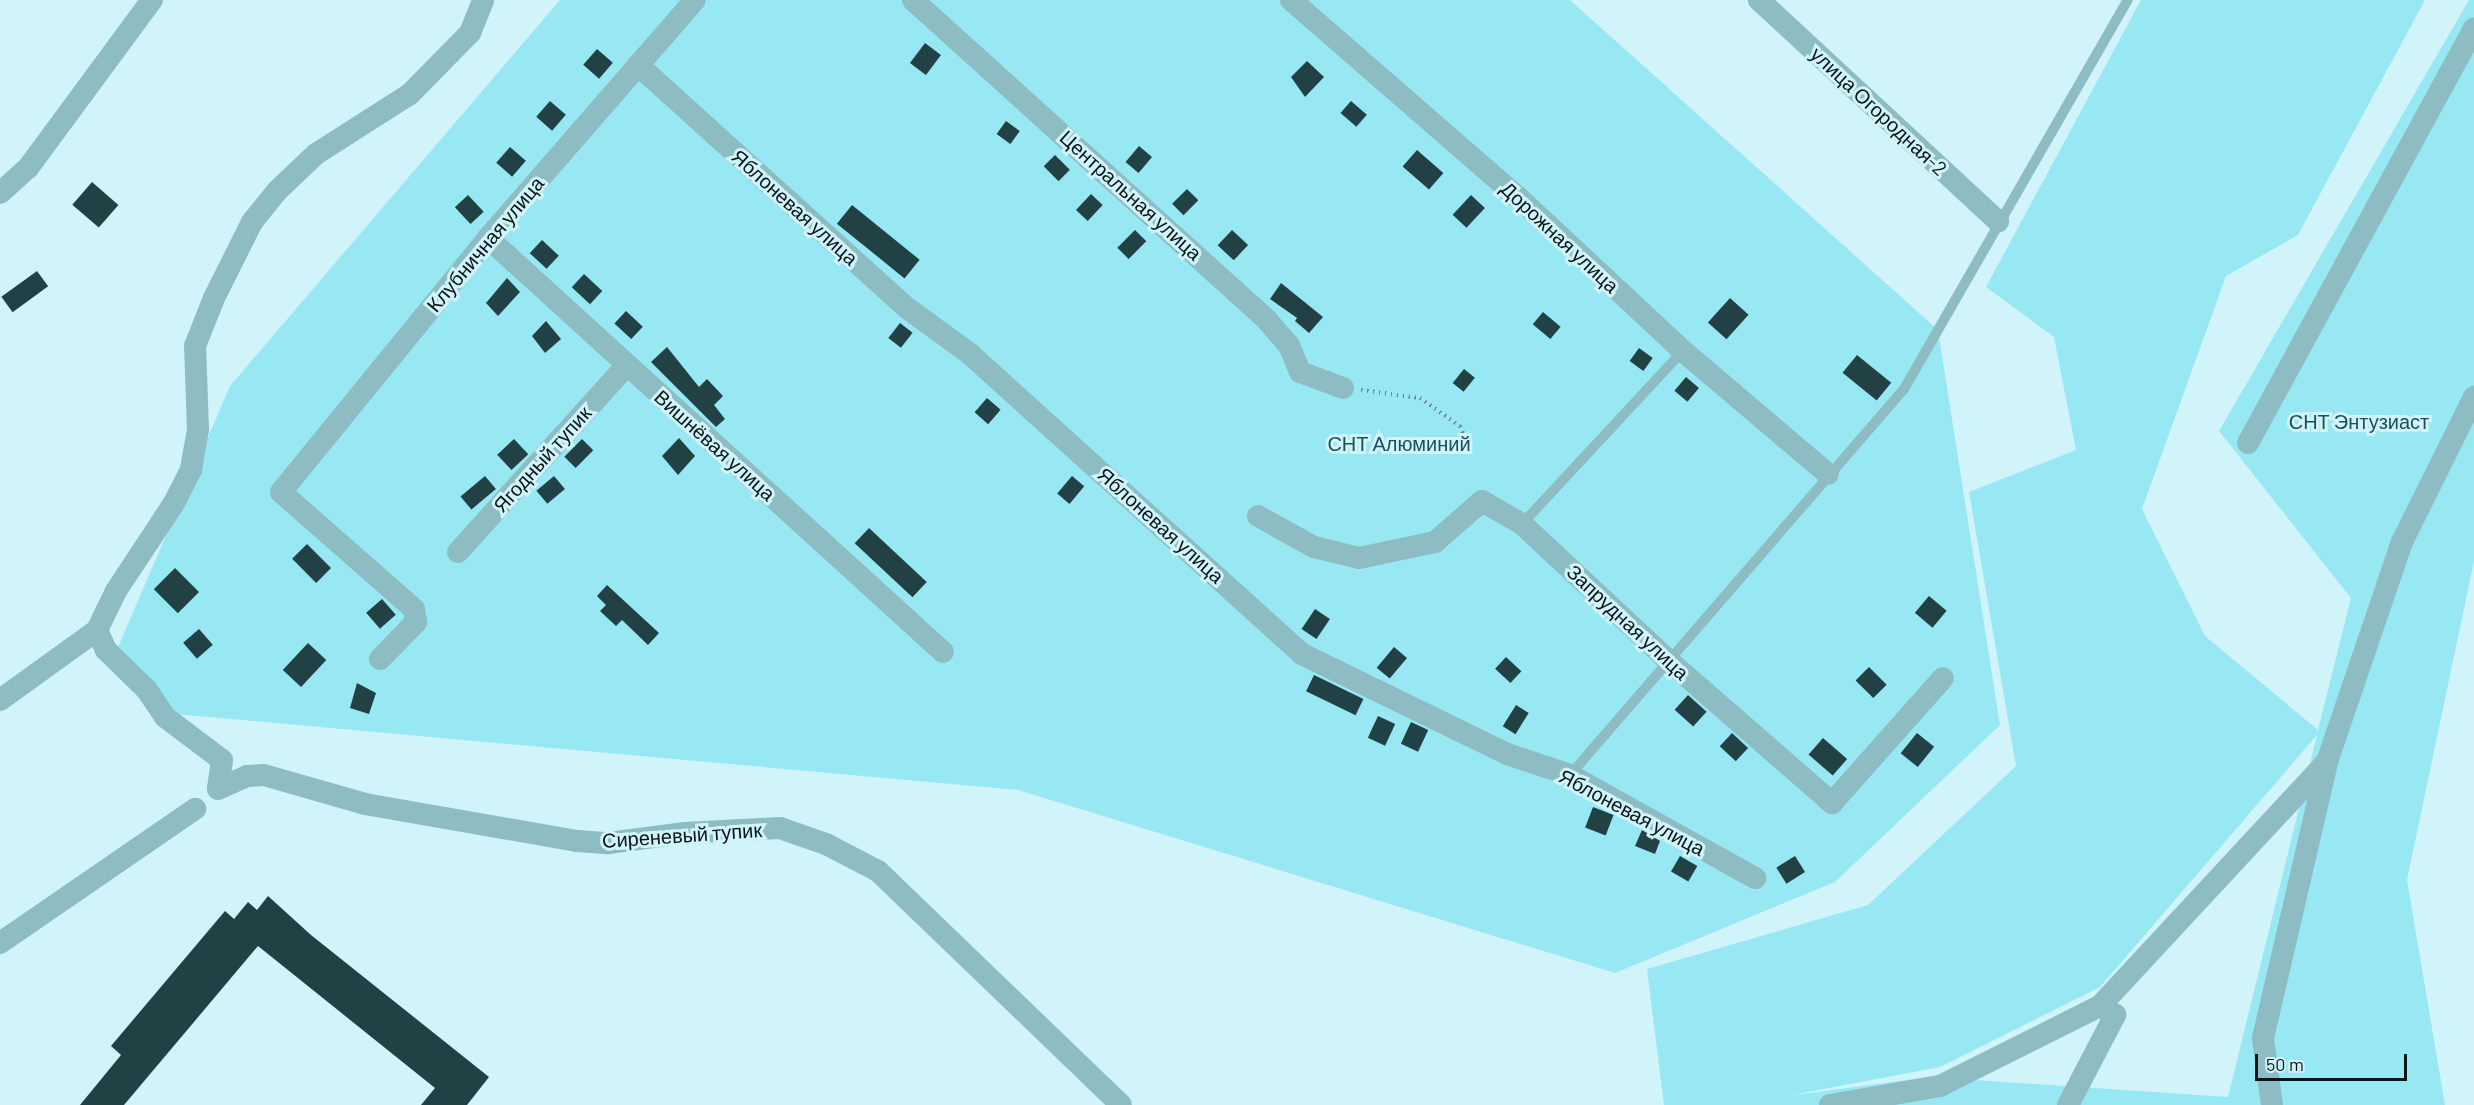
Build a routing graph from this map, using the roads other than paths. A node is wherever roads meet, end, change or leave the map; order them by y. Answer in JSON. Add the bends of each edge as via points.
{"nodes":[{"id":1,"x":152,"y":0,"type":"edge"},
{"id":2,"x":483,"y":0,"type":"edge"},
{"id":3,"x":695,"y":0,"type":"edge"},
{"id":4,"x":913,"y":0,"type":"edge"},
{"id":5,"x":1291,"y":0,"type":"edge"},
{"id":6,"x":1759,"y":0,"type":"edge"},
{"id":7,"x":2128,"y":0,"type":"edge"},
{"id":8,"x":2474,"y":29,"type":"edge"},
{"id":9,"x":638,"y":65,"type":"junction"},
{"id":10,"x":0,"y":193,"type":"edge"},
{"id":11,"x":1998,"y":221,"type":"junction"},
{"id":12,"x":488,"y":238,"type":"junction"},
{"id":13,"x":1683,"y":351,"type":"junction"},
{"id":14,"x":627,"y":365,"type":"junction"},
{"id":15,"x":1343,"y":388,"type":"road end"},
{"id":16,"x":2474,"y":397,"type":"edge"},
{"id":17,"x":2248,"y":443,"type":"dead end"},
{"id":18,"x":1828,"y":474,"type":"junction"},
{"id":19,"x":1258,"y":516,"type":"dead end"},
{"id":20,"x":1522,"y":524,"type":"junction"},
{"id":21,"x":458,"y":552,"type":"dead end"},
{"id":22,"x":97,"y":630,"type":"junction"},
{"id":23,"x":943,"y":652,"type":"dead end"},
{"id":24,"x":380,"y":659,"type":"dead end"},
{"id":25,"x":1668,"y":660,"type":"junction"},
{"id":26,"x":1943,"y":678,"type":"dead end"},
{"id":27,"x":0,"y":700,"type":"edge"},
{"id":28,"x":2327,"y":762,"type":"junction"},
{"id":29,"x":1570,"y":775,"type":"junction"},
{"id":30,"x":195,"y":809,"type":"dead end"},
{"id":31,"x":1755,"y":878,"type":"dead end"},
{"id":32,"x":0,"y":942,"type":"edge"},
{"id":33,"x":2100,"y":1006,"type":"junction"},
{"id":34,"x":1121,"y":1105,"type":"edge"},
{"id":35,"x":1830,"y":1105,"type":"edge"},
{"id":36,"x":2068,"y":1105,"type":"edge"},
{"id":37,"x":2272,"y":1105,"type":"edge"}],
"edges":[{"from":1,"to":10,"type":"street","via":[[28,168]]},
{"from":2,"to":22,"type":"street","via":[[470,33],[410,94],[316,154],[277,191],[252,222],[195,346],[198,430],[190,469],[174,503],[116,591]]},
{"from":3,"to":9,"type":"street","name":"Клубничная улица"},
{"from":4,"to":15,"type":"street","name":"Центральная улица","via":[[1266,319],[1288,345],[1300,372]]},
{"from":5,"to":13,"type":"street","name":"Дорожная улица","via":[[1519,198]]},
{"from":6,"to":11,"type":"street","name":"улица Огородная-2"},
{"from":7,"to":11,"type":"lane"},
{"from":8,"to":17,"type":"street"},
{"from":9,"to":12,"type":"street","name":"Клубничная улица"},
{"from":9,"to":29,"type":"street","name":"Яблоневая улица","via":[[907,308],[988,370],[1302,654],[1507,754]]},
{"from":11,"to":18,"type":"lane","via":[[1904,389]]},
{"from":12,"to":14,"type":"street","name":"Вишнёвая улица"},
{"from":12,"to":24,"type":"street","name":"Клубничная улица","via":[[281,492],[414,609],[416,622]]},
{"from":13,"to":18,"type":"street","name":"Дорожная улица"},
{"from":13,"to":20,"type":"lane"},
{"from":14,"to":21,"type":"street","name":"Ягодный тупик"},
{"from":14,"to":23,"type":"street","name":"Вишнёвая улица"},
{"from":16,"to":28,"type":"street","via":[[2402,542]]},
{"from":18,"to":25,"type":"lane"},
{"from":19,"to":20,"type":"street","name":"Запрудная улица","via":[[1314,547],[1359,558],[1435,542],[1482,501]]},
{"from":20,"to":25,"type":"street","name":"Запрудная улица"},
{"from":22,"to":27,"type":"street"},
{"from":22,"to":34,"type":"street","name":"Сиреневый тупик","via":[[106,650],[147,690],[165,717],[222,760],[218,789],[247,776],[264,775],[365,804],[577,841],[608,843],[685,833],[780,828],[826,844],[878,872]]},
{"from":25,"to":26,"type":"street","name":"Запрудная улица","via":[[1832,803]]},
{"from":25,"to":29,"type":"lane"},
{"from":28,"to":33,"type":"street"},
{"from":28,"to":37,"type":"street","via":[[2263,1038]]},
{"from":29,"to":31,"type":"street","name":"Яблоневая улица"},
{"from":30,"to":32,"type":"street"},
{"from":33,"to":35,"type":"street","via":[[1940,1086]]},
{"from":33,"to":36,"type":"street","via":[[2115,1015]]}]}
